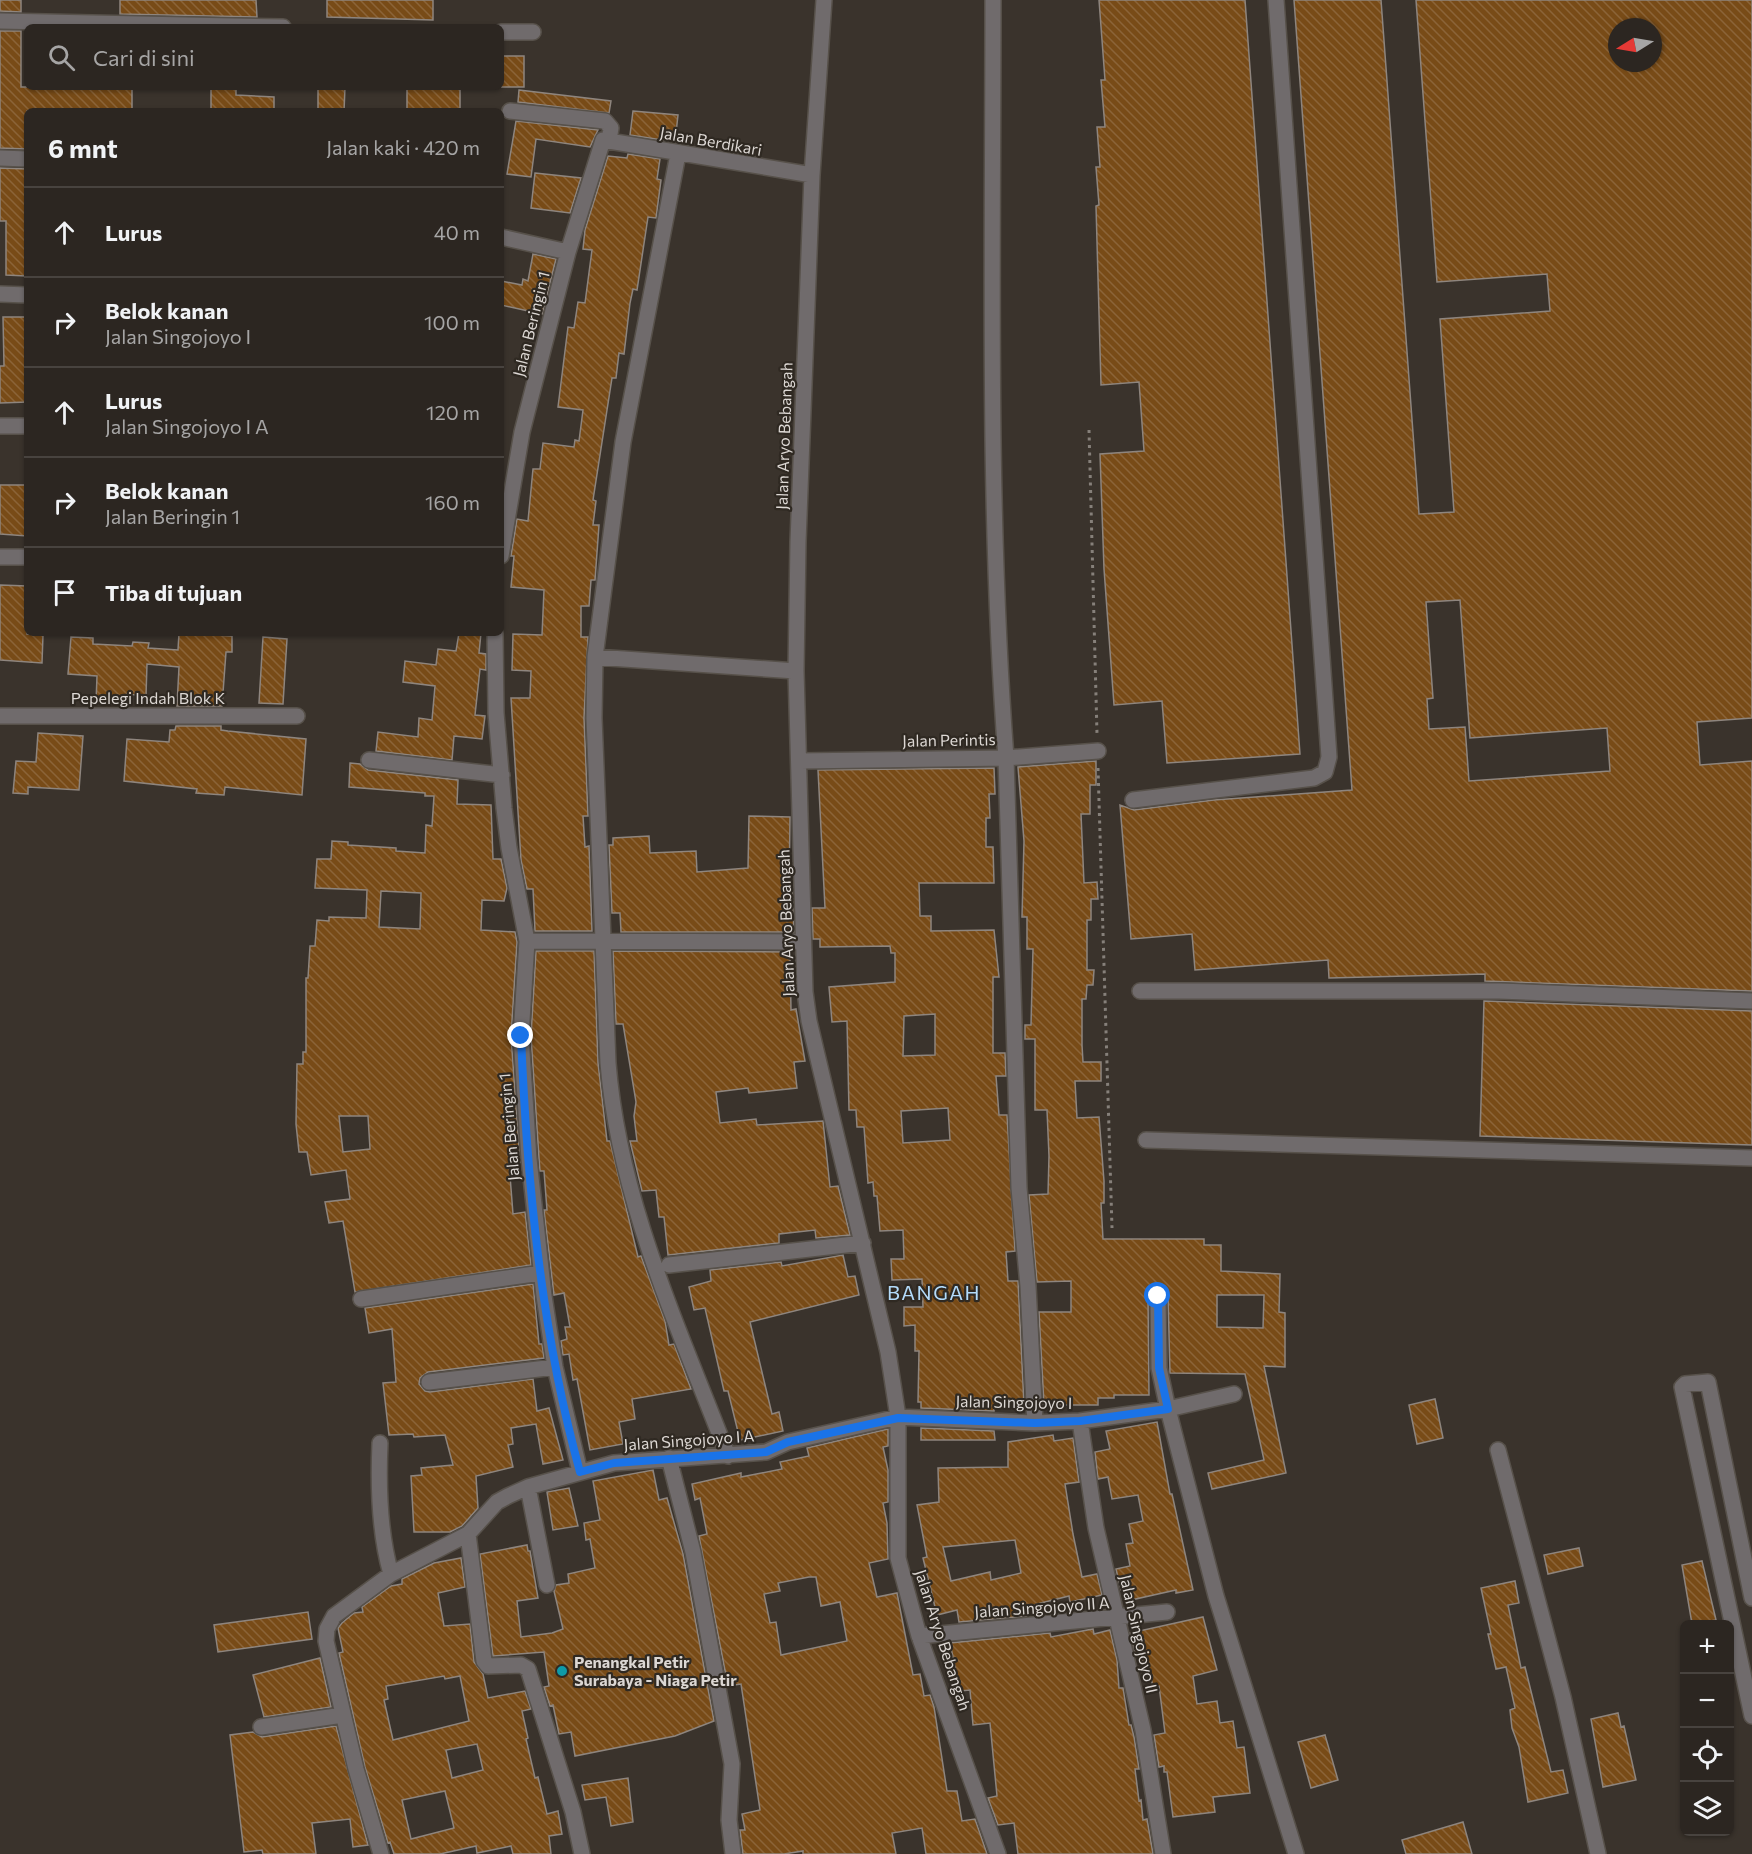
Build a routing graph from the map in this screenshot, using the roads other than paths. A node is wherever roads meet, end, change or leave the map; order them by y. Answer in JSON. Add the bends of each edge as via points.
{"nodes":[{"id":1,"x":824,"y":0,"type":"edge"},
{"id":2,"x":993,"y":0,"type":"edge"},
{"id":3,"x":1276,"y":0,"type":"edge"},
{"id":4,"x":0,"y":21,"type":"edge"},
{"id":5,"x":142,"y":24,"type":"edge"},
{"id":6,"x":504,"y":32,"type":"edge"},
{"id":7,"x":533,"y":32,"type":"dead end"},
{"id":8,"x":510,"y":111,"type":"dead end"},
{"id":9,"x":606,"y":140,"type":"junction"},
{"id":10,"x":678,"y":154,"type":"junction"},
{"id":11,"x":0,"y":158,"type":"edge"},
{"id":12,"x":24,"y":159,"type":"edge"},
{"id":13,"x":812,"y":175,"type":"junction"},
{"id":14,"x":504,"y":238,"type":"edge"},
{"id":15,"x":567,"y":252,"type":"junction"},
{"id":16,"x":0,"y":294,"type":"edge"},
{"id":17,"x":24,"y":295,"type":"edge"},
{"id":18,"x":0,"y":426,"type":"edge"},
{"id":19,"x":24,"y":426,"type":"edge"},
{"id":20,"x":504,"y":538,"type":"edge"},
{"id":21,"x":0,"y":557,"type":"edge"},
{"id":22,"x":24,"y":557,"type":"edge"},
{"id":23,"x":495,"y":636,"type":"edge"},
{"id":24,"x":595,"y":657,"type":"junction"},
{"id":25,"x":796,"y":672,"type":"junction"},
{"id":26,"x":0,"y":716,"type":"edge"},
{"id":27,"x":297,"y":717,"type":"dead end"},
{"id":28,"x":1098,"y":751,"type":"road end"},
{"id":29,"x":1006,"y":758,"type":"junction"},
{"id":30,"x":369,"y":760,"type":"dead end"},
{"id":31,"x":800,"y":761,"type":"junction"},
{"id":32,"x":502,"y":775,"type":"junction"},
{"id":33,"x":1133,"y":800,"type":"dead end"},
{"id":34,"x":604,"y":940,"type":"junction"},
{"id":35,"x":527,"y":941,"type":"junction"},
{"id":36,"x":802,"y":942,"type":"junction"},
{"id":37,"x":1140,"y":991,"type":"dead end"},
{"id":38,"x":1752,"y":1001,"type":"edge"},
{"id":39,"x":1146,"y":1140,"type":"dead end"},
{"id":40,"x":1752,"y":1158,"type":"edge"},
{"id":41,"x":863,"y":1243,"type":"junction"},
{"id":42,"x":669,"y":1265,"type":"dead end"},
{"id":43,"x":541,"y":1273,"type":"junction"},
{"id":44,"x":1158,"y":1296,"type":"dead end"},
{"id":45,"x":361,"y":1299,"type":"dead end"},
{"id":46,"x":555,"y":1367,"type":"junction"},
{"id":47,"x":429,"y":1382,"type":"dead end"},
{"id":48,"x":1234,"y":1394,"type":"dead end"},
{"id":49,"x":1168,"y":1409,"type":"junction"},
{"id":50,"x":898,"y":1418,"type":"junction"},
{"id":51,"x":1080,"y":1421,"type":"junction"},
{"id":52,"x":1035,"y":1423,"type":"junction"},
{"id":53,"x":380,"y":1443,"type":"dead end"},
{"id":54,"x":1498,"y":1450,"type":"dead end"},
{"id":55,"x":728,"y":1456,"type":"junction"},
{"id":56,"x":669,"y":1458,"type":"junction"},
{"id":57,"x":580,"y":1472,"type":"junction"},
{"id":58,"x":528,"y":1486,"type":"junction"},
{"id":59,"x":468,"y":1534,"type":"junction"},
{"id":60,"x":391,"y":1574,"type":"junction"},
{"id":61,"x":547,"y":1585,"type":"dead end"},
{"id":62,"x":1752,"y":1598,"type":"edge"},
{"id":63,"x":1167,"y":1612,"type":"dead end"},
{"id":64,"x":1118,"y":1619,"type":"junction"},
{"id":65,"x":919,"y":1636,"type":"junction"},
{"id":66,"x":343,"y":1715,"type":"junction"},
{"id":67,"x":1752,"y":1716,"type":"edge"},
{"id":68,"x":261,"y":1726,"type":"dead end"},
{"id":69,"x":381,"y":1854,"type":"edge"},
{"id":70,"x":582,"y":1854,"type":"edge"},
{"id":71,"x":733,"y":1854,"type":"edge"},
{"id":72,"x":998,"y":1854,"type":"edge"},
{"id":73,"x":1163,"y":1854,"type":"edge"},
{"id":74,"x":1296,"y":1854,"type":"edge"},
{"id":75,"x":1598,"y":1854,"type":"edge"}],
"edges":[{"from":1,"to":13,"type":"street","name":"Jalan Aryo Bebangah"},
{"from":2,"to":29,"type":"street","via":[[993,379]]},
{"from":3,"to":33,"type":"street","via":[[1329,757],[1325,772],[1314,778]]},
{"from":4,"to":5,"type":"street"},
{"from":6,"to":7,"type":"street"},
{"from":8,"to":9,"type":"street","via":[[605,122],[611,128]]},
{"from":9,"to":10,"type":"street","name":"Jalan Berdikari"},
{"from":9,"to":15,"type":"street","name":"Jalan Beringin 1"},
{"from":10,"to":13,"type":"street","name":"Jalan Berdikari"},
{"from":10,"to":24,"type":"street","via":[[623,442]]},
{"from":11,"to":12,"type":"street"},
{"from":13,"to":25,"type":"street","name":"Jalan Aryo Bebangah"},
{"from":14,"to":15,"type":"street"},
{"from":15,"to":20,"type":"street","name":"Jalan Beringin 1","via":[[522,432]]},
{"from":16,"to":17,"type":"street"},
{"from":18,"to":19,"type":"street"},
{"from":21,"to":22,"type":"street"},
{"from":23,"to":32,"type":"street","name":"Jalan Beringin 1","via":[[493,666]]},
{"from":24,"to":25,"type":"street"},
{"from":24,"to":34,"type":"street"},
{"from":25,"to":31,"type":"street","name":"Jalan Aryo Bebangah"},
{"from":26,"to":27,"type":"street","name":"Pepelegi Indah Blok K"},
{"from":28,"to":29,"type":"street","name":"Jalan Perintis"},
{"from":29,"to":31,"type":"street","name":"Jalan Perintis"},
{"from":29,"to":52,"type":"street","via":[[1018,1188]]},
{"from":30,"to":32,"type":"street"},
{"from":31,"to":36,"type":"street","name":"Jalan Aryo Bebangah"},
{"from":32,"to":35,"type":"street","name":"Jalan Beringin 1","via":[[509,848]]},
{"from":34,"to":35,"type":"street"},
{"from":34,"to":36,"type":"street"},
{"from":34,"to":55,"type":"street","via":[[610,1091],[632,1197],[654,1267]]},
{"from":35,"to":43,"type":"street","name":"Jalan Beringin 1","via":[[521,1045]]},
{"from":36,"to":41,"type":"street","name":"Jalan Aryo Bebangah","via":[[809,1021]]},
{"from":37,"to":38,"type":"street","via":[[1499,991]]},
{"from":39,"to":40,"type":"street"},
{"from":41,"to":42,"type":"street"},
{"from":41,"to":50,"type":"street","name":"Jalan Aryo Bebangah","via":[[884,1332]]},
{"from":43,"to":45,"type":"street"},
{"from":43,"to":46,"type":"street","name":"Jalan Beringin 1"},
{"from":44,"to":49,"type":"street","via":[[1159,1368]]},
{"from":46,"to":47,"type":"street"},
{"from":46,"to":57,"type":"street","name":"Jalan Beringin 1"},
{"from":48,"to":49,"type":"street","name":"Jalan Singojoyo I"},
{"from":49,"to":51,"type":"street","name":"Jalan Singojoyo I"},
{"from":49,"to":74,"type":"street","via":[[1216,1596]]},
{"from":50,"to":52,"type":"street","name":"Jalan Singojoyo I"},
{"from":50,"to":55,"type":"street","name":"Jalan Singojoyo I A","via":[[788,1442],[766,1452]]},
{"from":50,"to":65,"type":"street","name":"Jalan Aryo Bebangah","via":[[898,1558]]},
{"from":51,"to":52,"type":"street","name":"Jalan Singojoyo I"},
{"from":51,"to":64,"type":"street","name":"Jalan Singojoyo II","via":[[1096,1528]]},
{"from":53,"to":60,"type":"street","via":[[383,1547]]},
{"from":54,"to":75,"type":"street","via":[[1563,1697]]},
{"from":55,"to":56,"type":"street","name":"Jalan Singojoyo I A"},
{"from":56,"to":57,"type":"street","name":"Jalan Singojoyo I A","via":[[614,1463]]},
{"from":56,"to":71,"type":"street","via":[[693,1552],[732,1764],[729,1820]]},
{"from":57,"to":58,"type":"street","name":"Jalan Singojoyo I A"},
{"from":58,"to":59,"type":"street","name":"Jalan Singojoyo I A","via":[[497,1502]]},
{"from":58,"to":61,"type":"street"},
{"from":59,"to":60,"type":"street","name":"Jalan Singojoyo I A"},
{"from":59,"to":70,"type":"street","via":[[484,1661],[488,1666],[521,1665],[528,1669],[573,1812]]},
{"from":60,"to":66,"type":"street","name":"Jalan Singojoyo I A","via":[[334,1616],[327,1629],[326,1641]]},
{"from":62,"to":67,"type":"street","via":[[1708,1382],[1685,1384],[1682,1387]]},
{"from":63,"to":64,"type":"street","name":"Jalan Singojoyo II A"},
{"from":64,"to":65,"type":"street","name":"Jalan Singojoyo II A"},
{"from":64,"to":73,"type":"street","name":"Jalan Singojoyo II","via":[[1143,1730]]},
{"from":65,"to":72,"type":"street","name":"Jalan Aryo Bebangah"},
{"from":66,"to":68,"type":"street"},
{"from":66,"to":69,"type":"street"}]}
